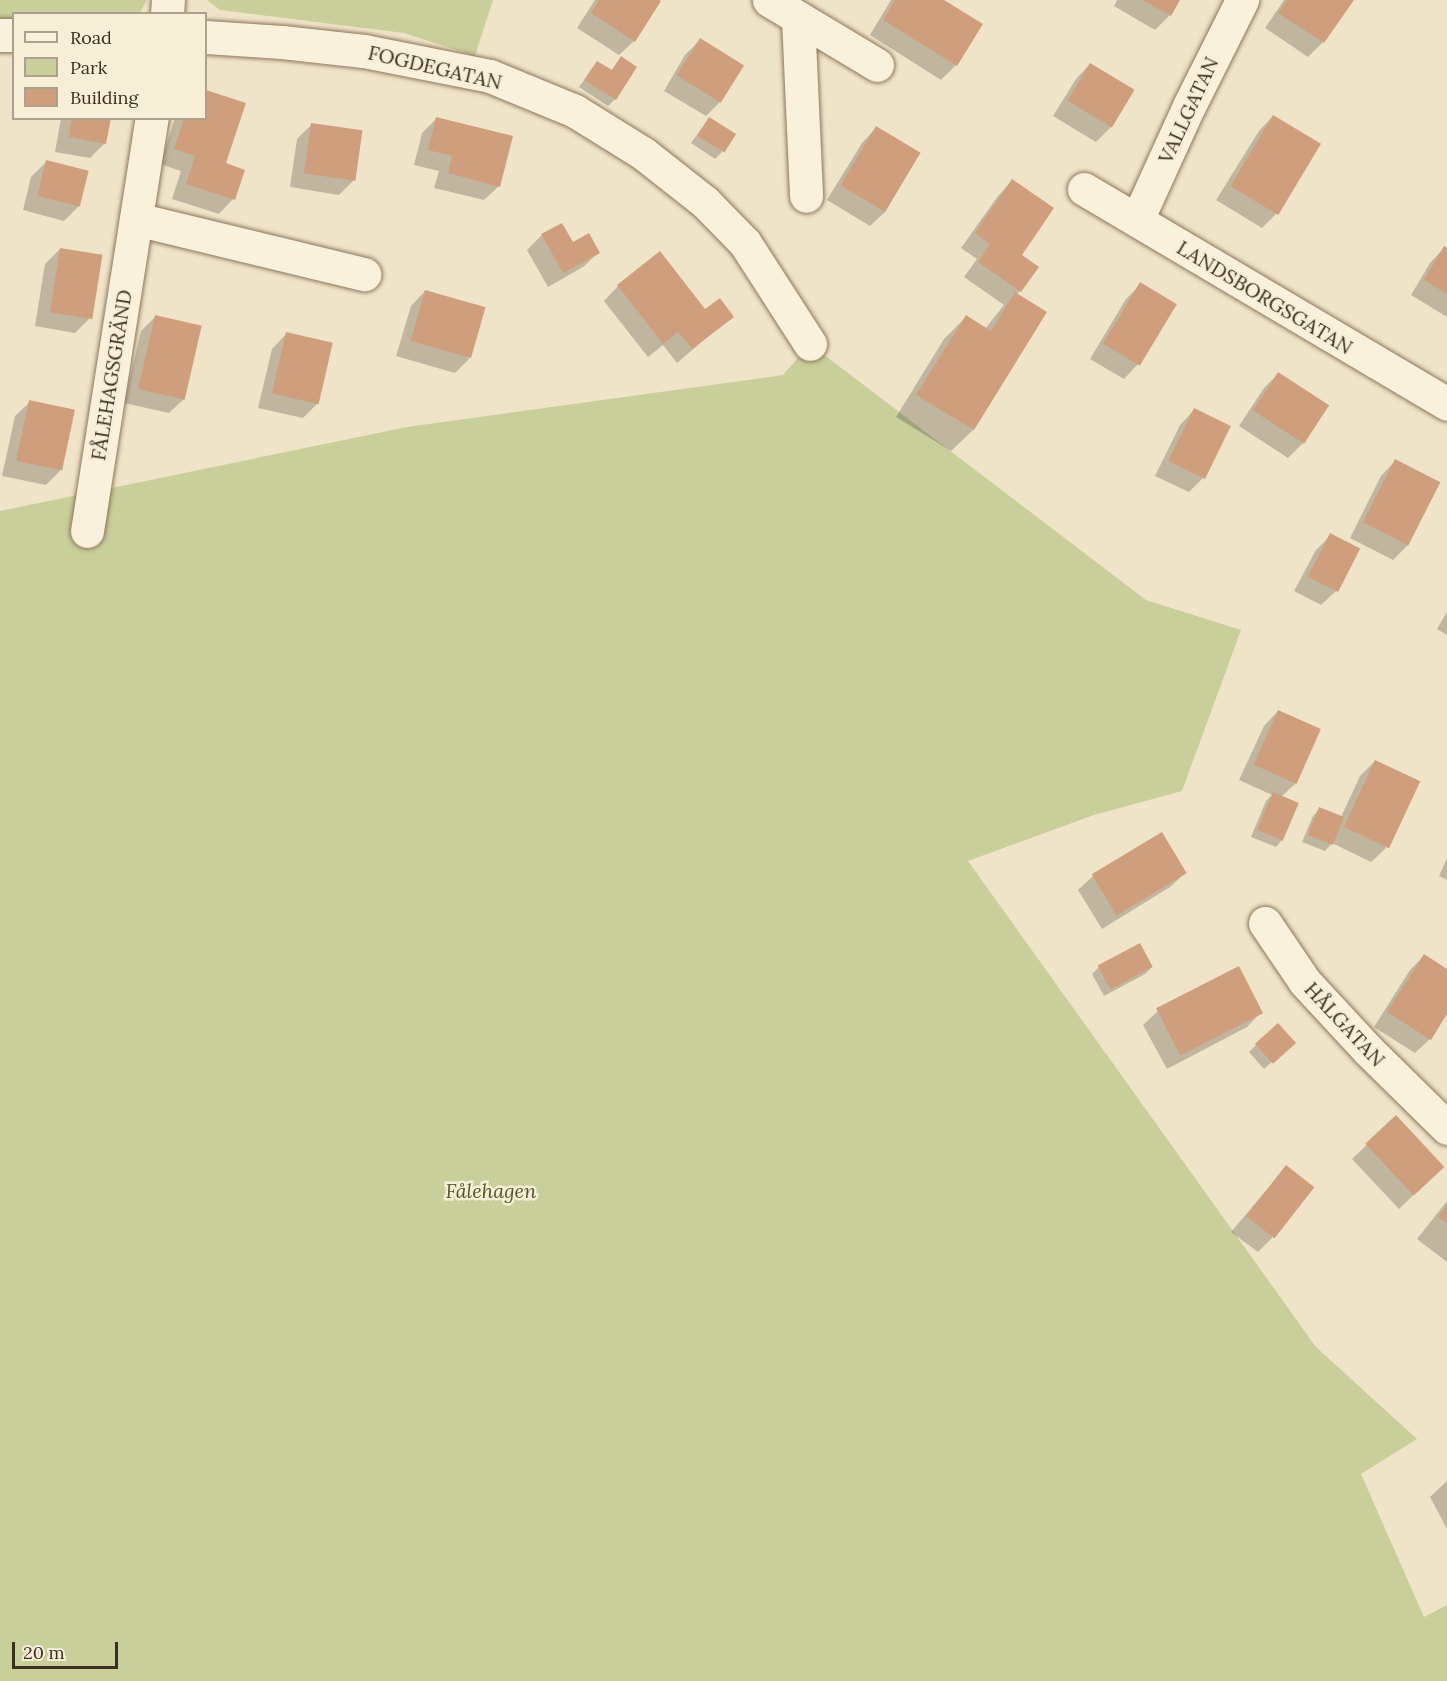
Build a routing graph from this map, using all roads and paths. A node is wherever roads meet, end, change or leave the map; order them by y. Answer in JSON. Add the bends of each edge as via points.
{"nodes":[{"id":1,"x":1242,"y":0,"type":"edge"},
{"id":2,"x":782,"y":6,"type":"edge"},
{"id":3,"x":207,"y":37,"type":"edge"},
{"id":4,"x":878,"y":65,"type":"dead end"},
{"id":5,"x":152,"y":120,"type":"edge"},
{"id":6,"x":1084,"y":189,"type":"dead end"},
{"id":7,"x":806,"y":196,"type":"dead end"},
{"id":8,"x":136,"y":219,"type":"junction"},
{"id":9,"x":1137,"y":220,"type":"junction"},
{"id":10,"x":364,"y":274,"type":"dead end"},
{"id":11,"x":810,"y":344,"type":"dead end"},
{"id":12,"x":1447,"y":404,"type":"edge"},
{"id":13,"x":87,"y":531,"type":"dead end"},
{"id":14,"x":1264,"y":923,"type":"dead end"},
{"id":15,"x":1443,"y":1115,"type":"edge"}],
"edges":[{"from":1,"to":9,"type":"street","name":"VALLGATAN"},
{"from":2,"to":4,"type":"street"},
{"from":2,"to":7,"type":"street"},
{"from":3,"to":11,"type":"street","name":"FOGDEGATAN","via":[[364,51],[490,76],[575,111],[645,154],[705,201],[745,243]]},
{"from":5,"to":8,"type":"street","name":"FÅLEHAGSGRÄND"},
{"from":6,"to":9,"type":"street","name":"LANDSBORGSGATAN"},
{"from":8,"to":10,"type":"street"},
{"from":8,"to":13,"type":"street","name":"FÅLEHAGSGRÄND"},
{"from":9,"to":12,"type":"street","name":"LANDSBORGSGATAN"},
{"from":14,"to":15,"type":"street","name":"HÅLGATAN","via":[[1305,982]]}]}
